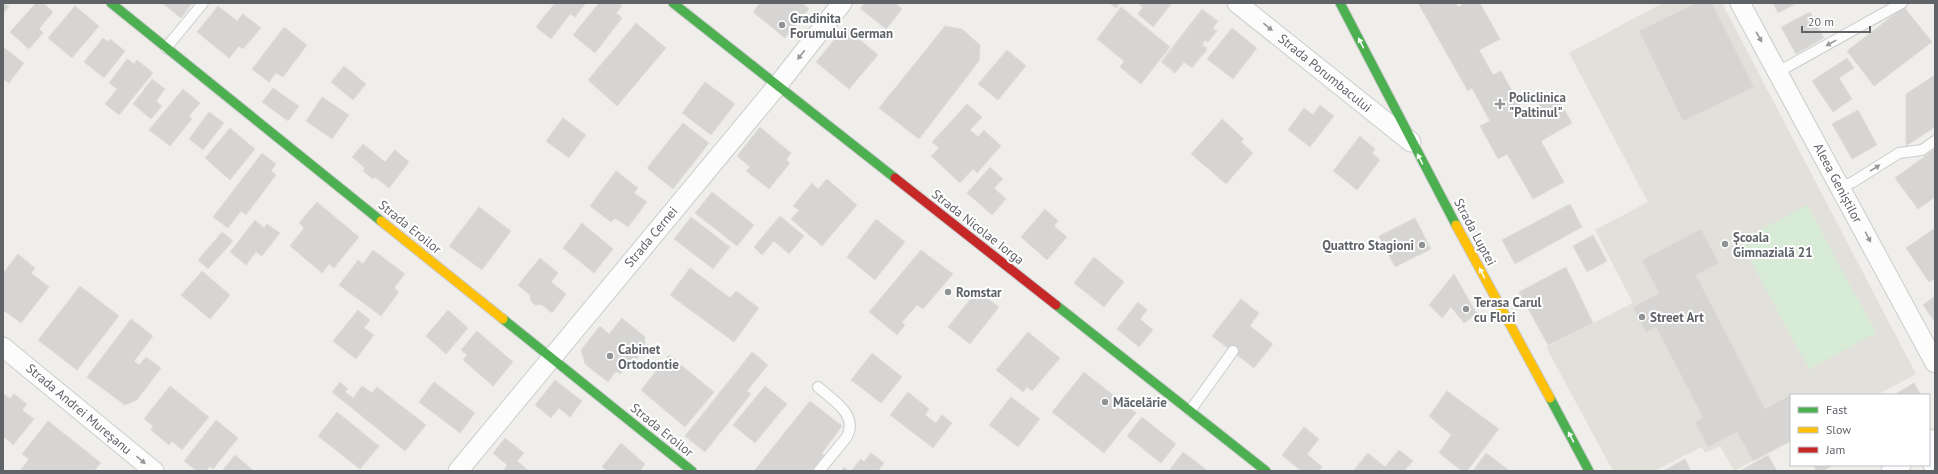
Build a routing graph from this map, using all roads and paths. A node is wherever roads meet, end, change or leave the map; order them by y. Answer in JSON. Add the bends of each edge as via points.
{"nodes":[{"id":1,"x":111,"y":3,"type":"edge"},
{"id":2,"x":203,"y":3,"type":"edge"},
{"id":3,"x":673,"y":3,"type":"edge"},
{"id":4,"x":842,"y":3,"type":"edge"},
{"id":5,"x":1237,"y":3,"type":"edge"},
{"id":6,"x":1340,"y":3,"type":"edge"},
{"id":7,"x":1740,"y":3,"type":"edge"},
{"id":8,"x":1902,"y":3,"type":"edge"},
{"id":9,"x":166,"y":48,"type":"junction"},
{"id":10,"x":1778,"y":72,"type":"junction"},
{"id":11,"x":777,"y":86,"type":"junction"},
{"id":12,"x":1935,"y":141,"type":"edge"},
{"id":13,"x":1412,"y":143,"type":"junction"},
{"id":14,"x":1841,"y":188,"type":"junction"},
{"id":15,"x":3,"y":347,"type":"edge"},
{"id":16,"x":1233,"y":351,"type":"dead end"},
{"id":17,"x":551,"y":357,"type":"junction"},
{"id":18,"x":1935,"y":363,"type":"edge"},
{"id":19,"x":818,"y":387,"type":"dead end"},
{"id":20,"x":1190,"y":411,"type":"junction"},
{"id":21,"x":154,"y":471,"type":"edge"},
{"id":22,"x":458,"y":471,"type":"edge"},
{"id":23,"x":692,"y":471,"type":"edge"},
{"id":24,"x":819,"y":471,"type":"edge"},
{"id":25,"x":1266,"y":471,"type":"edge"},
{"id":26,"x":1589,"y":471,"type":"edge"}],
"edges":[{"from":1,"to":9,"type":"street","name":"Strada Eroilor"},
{"from":2,"to":9,"type":"lane"},
{"from":3,"to":11,"type":"street","name":"Strada Nicolae Iorga"},
{"from":4,"to":11,"type":"street","name":"Strada Cernei","one_way":true},
{"from":5,"to":13,"type":"street","name":"Strada Porumbacului","one_way":true},
{"from":13,"to":6,"type":"street","name":"Strada Luptei","one_way":true},
{"from":7,"to":10,"type":"street","name":"Aleea Geniștilor","one_way":true},
{"from":8,"to":10,"type":"lane","one_way":true},
{"from":9,"to":17,"type":"street","name":"Strada Eroilor"},
{"from":10,"to":14,"type":"street","name":"Aleea Geniștilor"},
{"from":11,"to":17,"type":"street","name":"Strada Cernei"},
{"from":11,"to":20,"type":"street","name":"Strada Nicolae Iorga"},
{"from":14,"to":12,"type":"lane","one_way":true,"via":[[1900,153],[1922,150]]},
{"from":26,"to":13,"type":"street","name":"Strada Luptei","one_way":true},
{"from":14,"to":18,"type":"street","name":"Aleea Geniștilor","one_way":true},
{"from":15,"to":21,"type":"street","name":"Strada Andrei Mureșanu","one_way":true},
{"from":16,"to":20,"type":"lane"},
{"from":17,"to":22,"type":"street","name":"Strada Cernei"},
{"from":17,"to":23,"type":"street","name":"Strada Eroilor"},
{"from":19,"to":24,"type":"lane","via":[[848,414],[850,422],[849,434]]},
{"from":20,"to":25,"type":"street","name":"Strada Nicolae Iorga"}]}
